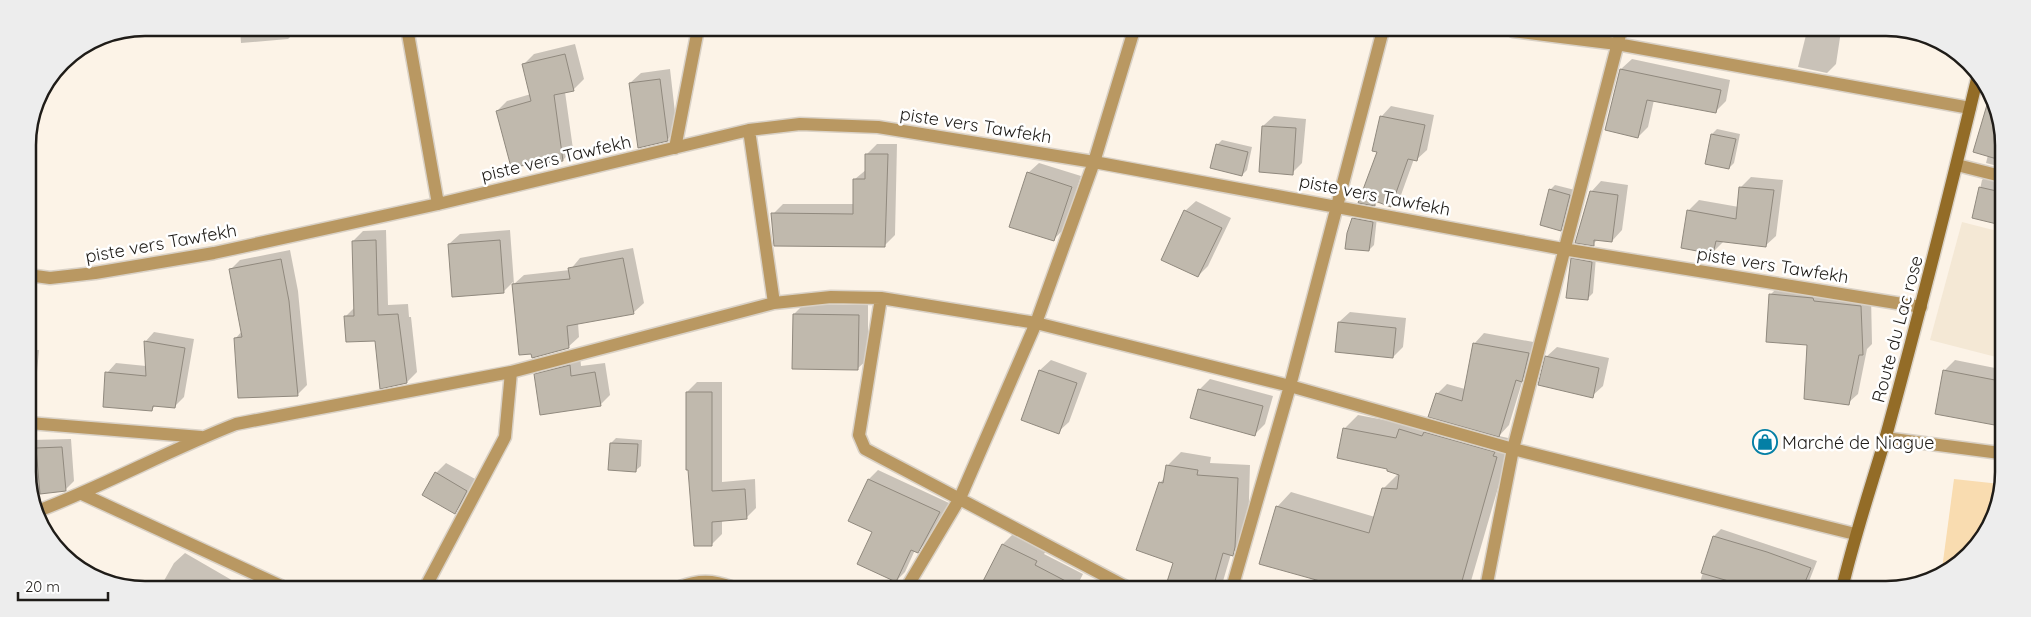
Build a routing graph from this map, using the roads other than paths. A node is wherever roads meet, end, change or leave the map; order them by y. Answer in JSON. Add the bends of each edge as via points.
{"nodes":[{"id":1,"x":409,"y":36,"type":"edge"},
{"id":2,"x":697,"y":36,"type":"edge"},
{"id":3,"x":1132,"y":36,"type":"edge"},
{"id":4,"x":1380,"y":36,"type":"edge"},
{"id":5,"x":1558,"y":36,"type":"edge"},
{"id":6,"x":1619,"y":36,"type":"edge"},
{"id":7,"x":1617,"y":44,"type":"junction"},
{"id":8,"x":1976,"y":85,"type":"edge"},
{"id":9,"x":1970,"y":108,"type":"junction"},
{"id":10,"x":748,"y":130,"type":"junction"},
{"id":11,"x":675,"y":148,"type":"junction"},
{"id":12,"x":1094,"y":162,"type":"junction"},
{"id":13,"x":1956,"y":165,"type":"junction"},
{"id":14,"x":1995,"y":175,"type":"edge"},
{"id":15,"x":438,"y":204,"type":"junction"},
{"id":16,"x":1337,"y":206,"type":"junction"},
{"id":17,"x":1563,"y":249,"type":"junction"},
{"id":18,"x":36,"y":277,"type":"edge"},
{"id":19,"x":881,"y":298,"type":"junction"},
{"id":20,"x":774,"y":303,"type":"junction"},
{"id":21,"x":1921,"y":307,"type":"junction"},
{"id":22,"x":1036,"y":323,"type":"junction"},
{"id":23,"x":511,"y":372,"type":"junction"},
{"id":24,"x":1290,"y":386,"type":"junction"},
{"id":25,"x":36,"y":424,"type":"edge"},
{"id":26,"x":201,"y":437,"type":"junction"},
{"id":27,"x":1885,"y":438,"type":"junction"},
{"id":28,"x":1513,"y":449,"type":"junction"},
{"id":29,"x":1995,"y":452,"type":"edge"},
{"id":30,"x":82,"y":494,"type":"junction"},
{"id":31,"x":960,"y":498,"type":"junction"},
{"id":32,"x":43,"y":509,"type":"edge"},
{"id":33,"x":1855,"y":534,"type":"junction"},
{"id":34,"x":270,"y":581,"type":"edge"},
{"id":35,"x":429,"y":581,"type":"edge"},
{"id":36,"x":911,"y":581,"type":"edge"},
{"id":37,"x":1115,"y":581,"type":"edge"},
{"id":38,"x":1234,"y":581,"type":"edge"},
{"id":39,"x":1487,"y":581,"type":"edge"},
{"id":40,"x":1844,"y":581,"type":"edge"}],
"edges":[{"from":1,"to":15,"type":"street"},
{"from":2,"to":11,"type":"street"},
{"from":3,"to":12,"type":"street"},
{"from":4,"to":16,"type":"street"},
{"from":5,"to":7,"type":"street"},
{"from":6,"to":7,"type":"street"},
{"from":7,"to":9,"type":"street"},
{"from":7,"to":17,"type":"street"},
{"from":8,"to":9,"type":"main road","name":"Route du Lac rose"},
{"from":9,"to":13,"type":"main road","name":"Route du Lac rose"},
{"from":10,"to":11,"type":"street","name":"piste vers Tawfekh"},
{"from":10,"to":12,"type":"street","name":"piste vers Tawfekh","via":[[800,124],[878,127]]},
{"from":10,"to":20,"type":"street"},
{"from":11,"to":15,"type":"street","name":"piste vers Tawfekh"},
{"from":12,"to":16,"type":"street","name":"piste vers Tawfekh"},
{"from":12,"to":22,"type":"street"},
{"from":13,"to":14,"type":"street"},
{"from":13,"to":21,"type":"main road","name":"Route du Lac rose"},
{"from":15,"to":18,"type":"street","name":"piste vers Tawfekh","via":[[214,253],[95,274]]},
{"from":16,"to":17,"type":"street","name":"piste vers Tawfekh"},
{"from":16,"to":24,"type":"street"},
{"from":17,"to":21,"type":"street","name":"piste vers Tawfekh"},
{"from":17,"to":28,"type":"street"},
{"from":19,"to":20,"type":"street","via":[[831,297]]},
{"from":19,"to":22,"type":"street"},
{"from":19,"to":31,"type":"street","via":[[860,442],[865,449]]},
{"from":20,"to":23,"type":"street"},
{"from":21,"to":27,"type":"main road","name":"Route du Lac rose"},
{"from":22,"to":24,"type":"street"},
{"from":22,"to":31,"type":"street"},
{"from":23,"to":26,"type":"street","via":[[236,424]]},
{"from":23,"to":35,"type":"street","via":[[506,437]]},
{"from":24,"to":28,"type":"street"},
{"from":24,"to":38,"type":"street"},
{"from":25,"to":26,"type":"street"},
{"from":26,"to":30,"type":"street"},
{"from":27,"to":29,"type":"street"},
{"from":27,"to":33,"type":"main road","name":"Route du Lac rose"},
{"from":28,"to":33,"type":"street"},
{"from":28,"to":39,"type":"street"},
{"from":30,"to":32,"type":"street"},
{"from":30,"to":34,"type":"street"},
{"from":31,"to":36,"type":"street"},
{"from":31,"to":37,"type":"street"},
{"from":33,"to":40,"type":"main road","name":"Route du Lac rose"}]}
